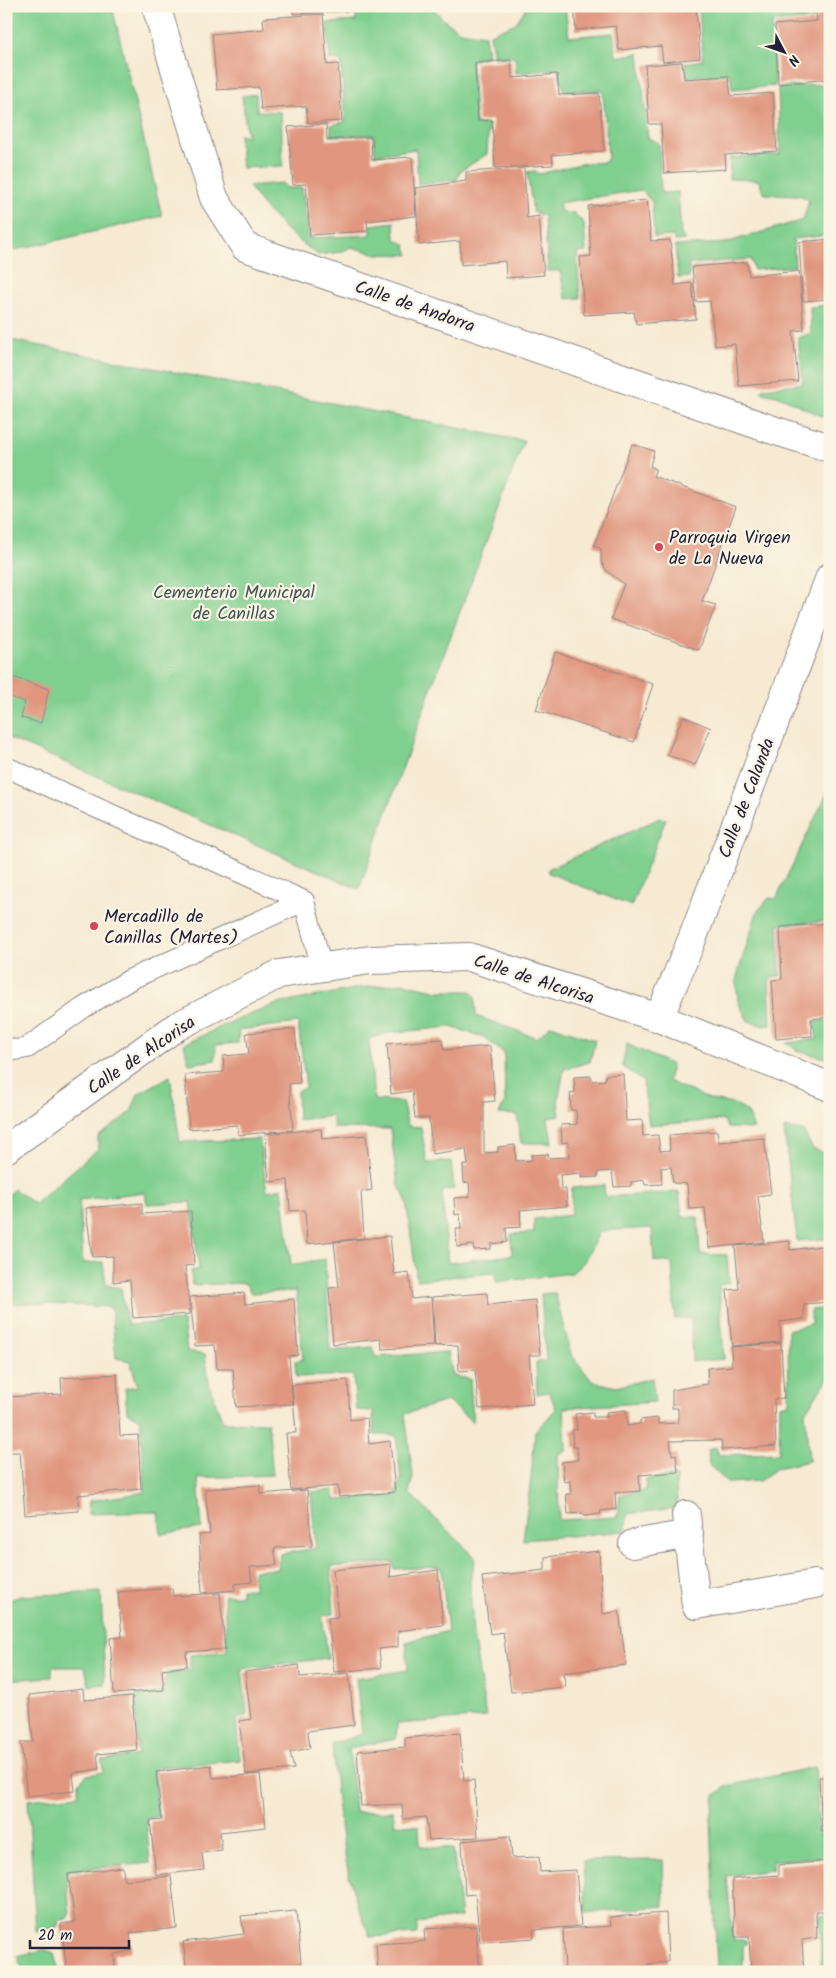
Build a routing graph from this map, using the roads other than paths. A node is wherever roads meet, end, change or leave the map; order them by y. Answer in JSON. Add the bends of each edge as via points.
{"nodes":[{"id":1,"x":156,"y":6,"type":"edge"},
{"id":2,"x":830,"y":448,"type":"edge"},
{"id":3,"x":830,"y":577,"type":"edge"},
{"id":4,"x":6,"y":767,"type":"edge"},
{"id":5,"x":304,"y":901,"type":"junction"},
{"id":6,"x":322,"y":968,"type":"junction"},
{"id":7,"x":659,"y":1018,"type":"junction"},
{"id":8,"x":6,"y":1048,"type":"edge"},
{"id":9,"x":830,"y":1087,"type":"edge"},
{"id":10,"x":6,"y":1149,"type":"edge"},
{"id":11,"x":633,"y":1544,"type":"dead end"},
{"id":12,"x":815,"y":1584,"type":"dead end"}],
"edges":[{"from":1,"to":2,"type":"street","name":"Calle de Andorra","via":[[214,198],[245,247]]},
{"from":3,"to":7,"type":"street","name":"Calle de Calanda"},
{"from":4,"to":5,"type":"lane"},
{"from":5,"to":6,"type":"lane"},
{"from":5,"to":8,"type":"lane","via":[[131,979],[82,1008],[27,1048]]},
{"from":6,"to":7,"type":"street","name":"Calle de Alcorisa","via":[[370,960],[469,957]]},
{"from":6,"to":10,"type":"street","name":"Calle de Alcorisa","via":[[279,974],[176,1027]]},
{"from":7,"to":9,"type":"street","name":"Calle de Alcorisa"},
{"from":11,"to":12,"type":"street","via":[[687,1524],[696,1605]]}]}
